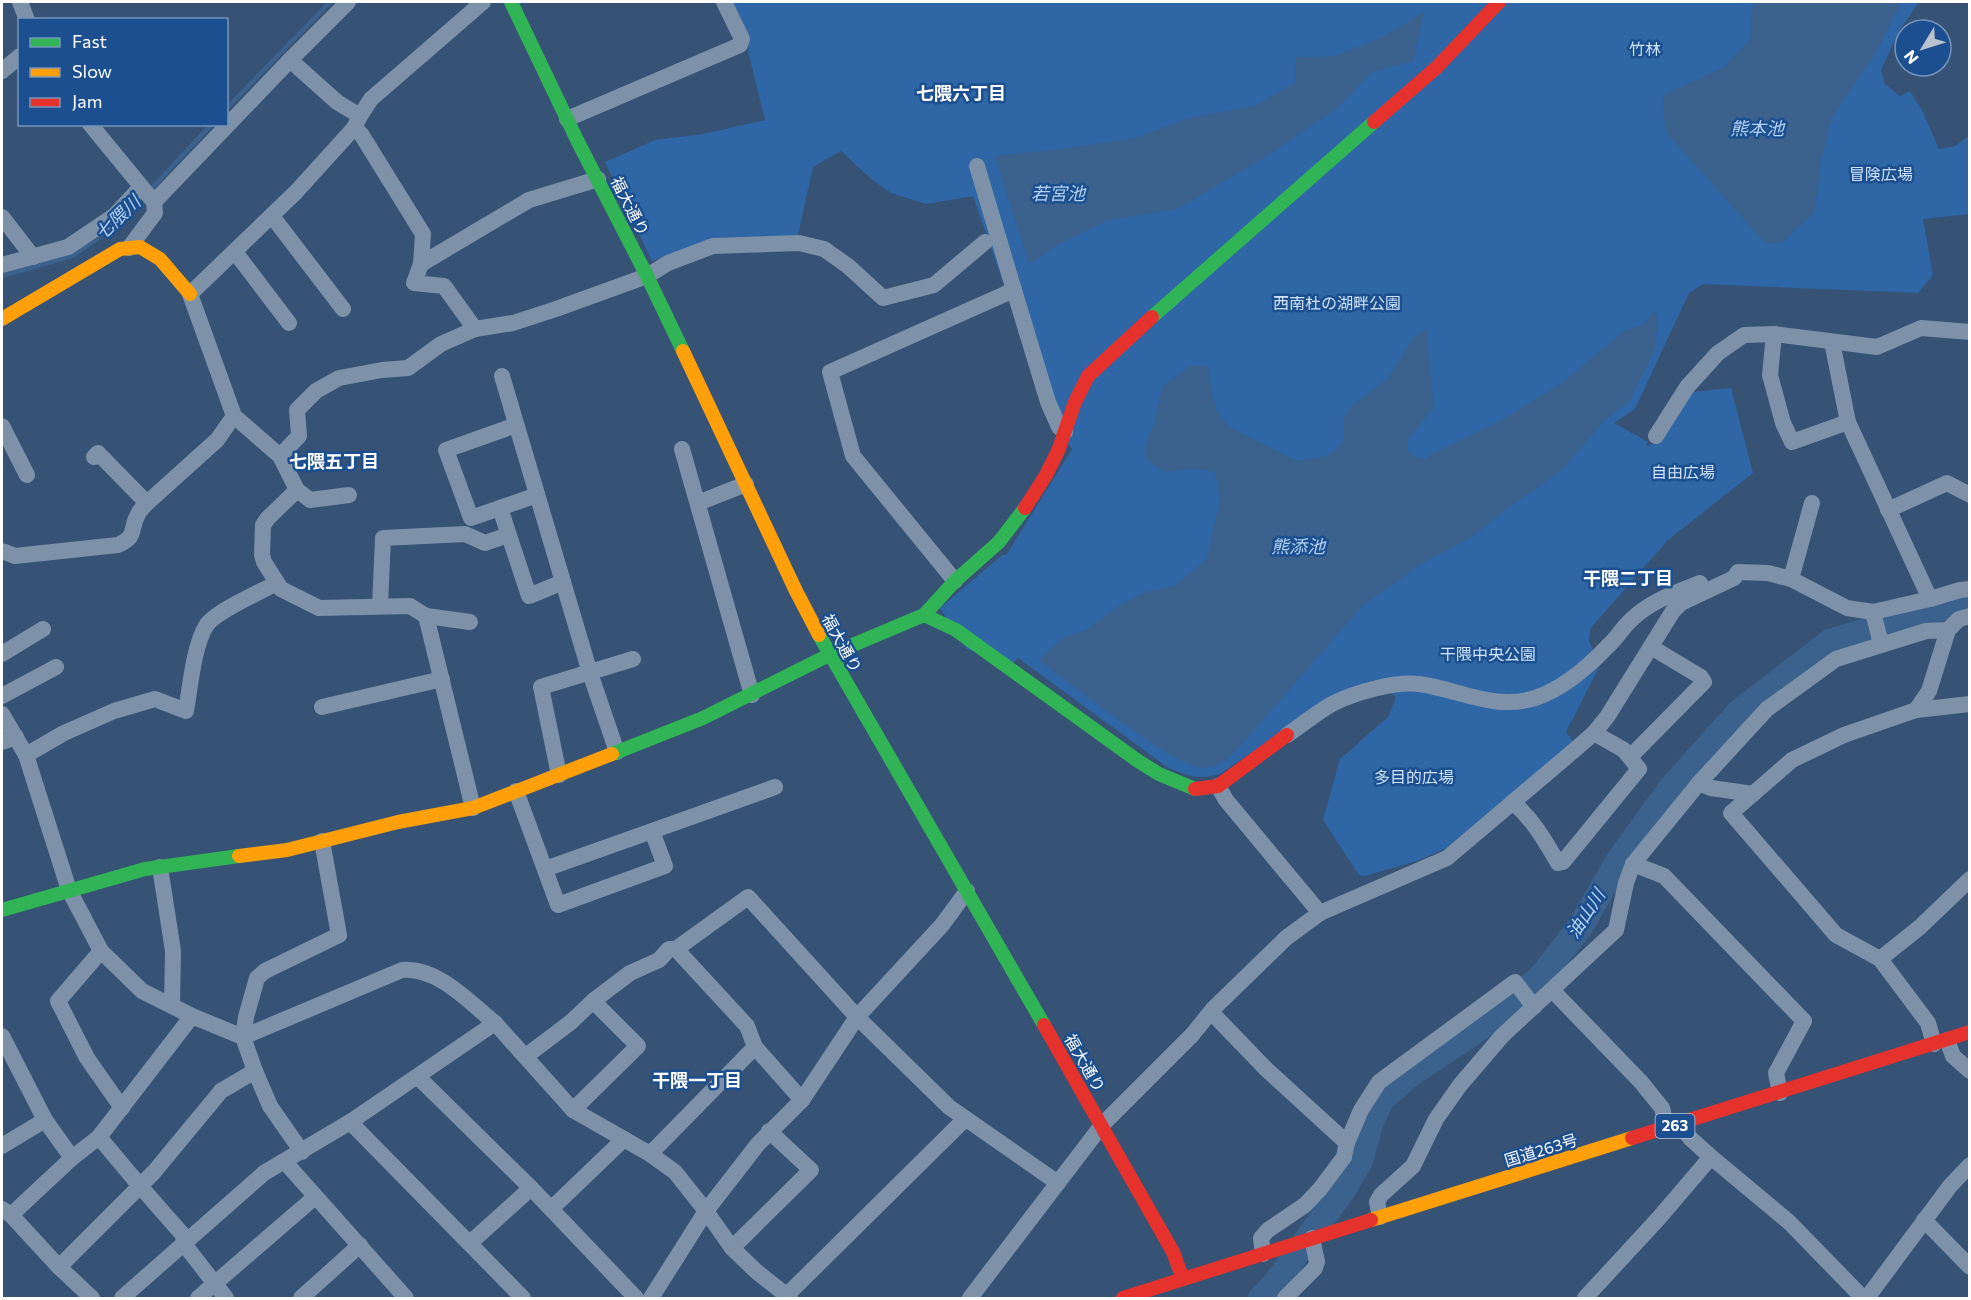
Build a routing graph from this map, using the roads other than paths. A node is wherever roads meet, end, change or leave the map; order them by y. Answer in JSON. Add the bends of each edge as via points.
{"nodes":[{"id":1,"x":20,"y":2,"type":"edge"},
{"id":2,"x":348,"y":2,"type":"edge"},
{"id":3,"x":483,"y":2,"type":"edge"},
{"id":4,"x":511,"y":2,"type":"edge"},
{"id":5,"x":724,"y":2,"type":"edge"},
{"id":6,"x":1500,"y":2,"type":"edge"},
{"id":7,"x":26,"y":18,"type":"edge"},
{"id":8,"x":18,"y":58,"type":"edge"},
{"id":9,"x":290,"y":60,"type":"junction"},
{"id":10,"x":2,"y":71,"type":"edge"},
{"id":11,"x":567,"y":119,"type":"junction"},
{"id":12,"x":357,"y":122,"type":"junction"},
{"id":13,"x":228,"y":125,"type":"edge"},
{"id":14,"x":92,"y":126,"type":"edge"},
{"id":15,"x":227,"y":126,"type":"edge"},
{"id":16,"x":977,"y":166,"type":"dead end"},
{"id":17,"x":598,"y":179,"type":"junction"},
{"id":18,"x":141,"y":187,"type":"junction"},
{"id":19,"x":154,"y":202,"type":"junction"},
{"id":20,"x":272,"y":216,"type":"junction"},
{"id":21,"x":2,"y":217,"type":"edge"},
{"id":22,"x":985,"y":242,"type":"dead end"},
{"id":23,"x":129,"y":248,"type":"junction"},
{"id":24,"x":235,"y":252,"type":"junction"},
{"id":25,"x":33,"y":257,"type":"junction"},
{"id":26,"x":421,"y":264,"type":"junction"},
{"id":27,"x":2,"y":265,"type":"edge"},
{"id":28,"x":647,"y":276,"type":"junction"},
{"id":29,"x":1014,"y":290,"type":"junction"},
{"id":30,"x":190,"y":294,"type":"junction"},
{"id":31,"x":343,"y":309,"type":"dead end"},
{"id":32,"x":2,"y":319,"type":"edge"},
{"id":33,"x":290,"y":322,"type":"dead end"},
{"id":34,"x":475,"y":329,"type":"junction"},
{"id":35,"x":1970,"y":332,"type":"edge"},
{"id":36,"x":1774,"y":334,"type":"junction"},
{"id":37,"x":1832,"y":342,"type":"junction"},
{"id":38,"x":502,"y":376,"type":"dead end"},
{"id":39,"x":234,"y":416,"type":"junction"},
{"id":40,"x":1848,"y":422,"type":"junction"},
{"id":41,"x":516,"y":425,"type":"junction"},
{"id":42,"x":2,"y":426,"type":"edge"},
{"id":43,"x":1065,"y":432,"type":"junction"},
{"id":44,"x":1656,"y":436,"type":"dead end"},
{"id":45,"x":682,"y":449,"type":"dead end"},
{"id":46,"x":280,"y":456,"type":"junction"},
{"id":47,"x":93,"y":457,"type":"dead end"},
{"id":48,"x":27,"y":474,"type":"dead end"},
{"id":49,"x":746,"y":484,"type":"junction"},
{"id":50,"x":297,"y":490,"type":"junction"},
{"id":51,"x":349,"y":495,"type":"dead end"},
{"id":52,"x":537,"y":495,"type":"junction"},
{"id":53,"x":1970,"y":495,"type":"edge"},
{"id":54,"x":147,"y":503,"type":"junction"},
{"id":55,"x":698,"y":503,"type":"junction"},
{"id":56,"x":1812,"y":503,"type":"dead end"},
{"id":57,"x":500,"y":508,"type":"junction"},
{"id":58,"x":1888,"y":510,"type":"junction"},
{"id":59,"x":508,"y":535,"type":"junction"},
{"id":60,"x":2,"y":551,"type":"edge"},
{"id":61,"x":1738,"y":572,"type":"junction"},
{"id":62,"x":1791,"y":579,"type":"junction"},
{"id":63,"x":955,"y":581,"type":"junction"},
{"id":64,"x":563,"y":582,"type":"junction"},
{"id":65,"x":276,"y":583,"type":"junction"},
{"id":66,"x":1970,"y":589,"type":"edge"},
{"id":67,"x":1930,"y":599,"type":"junction"},
{"id":68,"x":380,"y":605,"type":"junction"},
{"id":69,"x":1873,"y":612,"type":"junction"},
{"id":70,"x":924,"y":615,"type":"junction"},
{"id":71,"x":426,"y":616,"type":"junction"},
{"id":72,"x":1970,"y":616,"type":"edge"},
{"id":73,"x":470,"y":622,"type":"dead end"},
{"id":74,"x":43,"y":629,"type":"dead end"},
{"id":75,"x":1948,"y":630,"type":"junction"},
{"id":76,"x":1881,"y":644,"type":"junction"},
{"id":77,"x":1651,"y":647,"type":"junction"},
{"id":78,"x":2,"y":654,"type":"edge"},
{"id":79,"x":829,"y":655,"type":"junction"},
{"id":80,"x":633,"y":659,"type":"dead end"},
{"id":81,"x":56,"y":667,"type":"dead end"},
{"id":82,"x":590,"y":672,"type":"junction"},
{"id":83,"x":441,"y":679,"type":"junction"},
{"id":84,"x":752,"y":694,"type":"junction"},
{"id":85,"x":2,"y":696,"type":"edge"},
{"id":86,"x":1970,"y":704,"type":"edge"},
{"id":87,"x":322,"y":707,"type":"dead end"},
{"id":88,"x":1916,"y":710,"type":"junction"},
{"id":89,"x":2,"y":714,"type":"edge"},
{"id":90,"x":1594,"y":733,"type":"junction"},
{"id":91,"x":1287,"y":735,"type":"joint"},
{"id":92,"x":9,"y":739,"type":"edge"},
{"id":93,"x":617,"y":752,"type":"junction"},
{"id":94,"x":26,"y":755,"type":"junction"},
{"id":95,"x":1630,"y":756,"type":"junction"},
{"id":96,"x":559,"y":775,"type":"junction"},
{"id":97,"x":1699,"y":783,"type":"junction"},
{"id":98,"x":1218,"y":786,"type":"junction"},
{"id":99,"x":775,"y":787,"type":"dead end"},
{"id":100,"x":516,"y":791,"type":"junction"},
{"id":101,"x":1753,"y":794,"type":"junction"},
{"id":102,"x":1513,"y":802,"type":"junction"},
{"id":103,"x":473,"y":808,"type":"junction"},
{"id":104,"x":652,"y":831,"type":"junction"},
{"id":105,"x":322,"y":841,"type":"junction"},
{"id":106,"x":1633,"y":864,"type":"junction"},
{"id":107,"x":160,"y":867,"type":"junction"},
{"id":108,"x":545,"y":869,"type":"junction"},
{"id":109,"x":1970,"y":879,"type":"edge"},
{"id":110,"x":69,"y":890,"type":"junction"},
{"id":111,"x":968,"y":891,"type":"junction"},
{"id":112,"x":2,"y":910,"type":"edge"},
{"id":113,"x":1320,"y":913,"type":"junction"},
{"id":114,"x":676,"y":949,"type":"junction"},
{"id":115,"x":101,"y":951,"type":"junction"},
{"id":116,"x":1880,"y":959,"type":"junction"},
{"id":117,"x":1552,"y":990,"type":"junction"},
{"id":118,"x":594,"y":1001,"type":"junction"},
{"id":119,"x":172,"y":1005,"type":"junction"},
{"id":120,"x":1534,"y":1007,"type":"junction"},
{"id":121,"x":1211,"y":1012,"type":"junction"},
{"id":122,"x":192,"y":1016,"type":"junction"},
{"id":123,"x":857,"y":1017,"type":"junction"},
{"id":124,"x":495,"y":1023,"type":"junction"},
{"id":125,"x":1970,"y":1032,"type":"edge"},
{"id":126,"x":2,"y":1036,"type":"edge"},
{"id":127,"x":243,"y":1037,"type":"junction"},
{"id":128,"x":1940,"y":1042,"type":"junction"},
{"id":129,"x":755,"y":1047,"type":"junction"},
{"id":130,"x":526,"y":1056,"type":"junction"},
{"id":131,"x":255,"y":1071,"type":"junction"},
{"id":132,"x":1970,"y":1071,"type":"edge"},
{"id":133,"x":418,"y":1077,"type":"junction"},
{"id":134,"x":1780,"y":1093,"type":"junction"},
{"id":135,"x":802,"y":1100,"type":"junction"},
{"id":136,"x":122,"y":1108,"type":"junction"},
{"id":137,"x":573,"y":1110,"type":"junction"},
{"id":138,"x":965,"y":1119,"type":"junction"},
{"id":139,"x":45,"y":1120,"type":"junction"},
{"id":140,"x":350,"y":1122,"type":"junction"},
{"id":141,"x":1684,"y":1123,"type":"junction"},
{"id":142,"x":1102,"y":1125,"type":"junction"},
{"id":143,"x":1667,"y":1128,"type":"junction"},
{"id":144,"x":770,"y":1131,"type":"junction"},
{"id":145,"x":99,"y":1137,"type":"junction"},
{"id":146,"x":624,"y":1139,"type":"junction"},
{"id":147,"x":1347,"y":1143,"type":"junction"},
{"id":148,"x":2,"y":1146,"type":"edge"},
{"id":149,"x":302,"y":1152,"type":"junction"},
{"id":150,"x":650,"y":1154,"type":"junction"},
{"id":151,"x":1711,"y":1157,"type":"junction"},
{"id":152,"x":72,"y":1158,"type":"junction"},
{"id":153,"x":285,"y":1162,"type":"junction"},
{"id":154,"x":1967,"y":1175,"type":"edge"},
{"id":155,"x":1058,"y":1183,"type":"junction"},
{"id":156,"x":140,"y":1186,"type":"junction"},
{"id":157,"x":531,"y":1188,"type":"junction"},
{"id":158,"x":315,"y":1197,"type":"junction"},
{"id":159,"x":551,"y":1209,"type":"junction"},
{"id":160,"x":706,"y":1211,"type":"junction"},
{"id":161,"x":6,"y":1212,"type":"edge"},
{"id":162,"x":1380,"y":1217,"type":"junction"},
{"id":163,"x":1924,"y":1220,"type":"junction"},
{"id":164,"x":1312,"y":1238,"type":"junction"},
{"id":165,"x":184,"y":1244,"type":"junction"},
{"id":166,"x":470,"y":1244,"type":"junction"},
{"id":167,"x":360,"y":1245,"type":"junction"},
{"id":168,"x":732,"y":1248,"type":"junction"},
{"id":169,"x":1263,"y":1254,"type":"junction"},
{"id":170,"x":59,"y":1267,"type":"junction"},
{"id":171,"x":1970,"y":1267,"type":"edge"},
{"id":172,"x":1183,"y":1279,"type":"junction"},
{"id":173,"x":214,"y":1285,"type":"junction"},
{"id":174,"x":788,"y":1297,"type":"edge"},
{"id":175,"x":405,"y":1298,"type":"edge"},
{"id":176,"x":92,"y":1299,"type":"edge"},
{"id":177,"x":122,"y":1299,"type":"edge"},
{"id":178,"x":198,"y":1299,"type":"edge"},
{"id":179,"x":226,"y":1299,"type":"edge"},
{"id":180,"x":301,"y":1299,"type":"edge"},
{"id":181,"x":523,"y":1299,"type":"edge"},
{"id":182,"x":636,"y":1299,"type":"edge"},
{"id":183,"x":651,"y":1299,"type":"edge"},
{"id":184,"x":970,"y":1299,"type":"edge"},
{"id":185,"x":1123,"y":1299,"type":"edge"},
{"id":186,"x":1285,"y":1299,"type":"edge"},
{"id":187,"x":1585,"y":1299,"type":"edge"},
{"id":188,"x":1865,"y":1299,"type":"edge"}],
"edges":[{"from":1,"to":7,"type":"street"},
{"from":2,"to":9,"type":"street"},
{"from":3,"to":12,"type":"street","via":[[371,99]]},
{"from":4,"to":11,"type":"main road","name":"福大通り"},
{"from":5,"to":11,"type":"street","via":[[741,39],[740,45]]},
{"from":6,"to":43,"type":"main road","via":[[1436,68],[1107,357],[1088,376]]},
{"from":8,"to":10,"type":"street"},
{"from":9,"to":12,"type":"street"},
{"from":9,"to":13,"type":"street"},
{"from":11,"to":17,"type":"main road","name":"福大通り"},
{"from":12,"to":20,"type":"street"},
{"from":12,"to":26,"type":"street","via":[[423,234]]},
{"from":14,"to":18,"type":"street"},
{"from":15,"to":19,"type":"street"},
{"from":16,"to":29,"type":"street"},
{"from":17,"to":26,"type":"street","via":[[529,200]]},
{"from":17,"to":28,"type":"main road","name":"福大通り"},
{"from":18,"to":19,"type":"street"},
{"from":18,"to":25,"type":"street","via":[[114,216],[82,240]]},
{"from":19,"to":23,"type":"street","via":[[155,213]]},
{"from":20,"to":24,"type":"street"},
{"from":20,"to":31,"type":"street"},
{"from":21,"to":25,"type":"street"},
{"from":22,"to":28,"type":"street","via":[[934,285],[883,298],[824,249],[799,243],[712,246],[668,263]]},
{"from":23,"to":30,"type":"main road","via":[[140,248],[160,259]]},
{"from":23,"to":32,"type":"main road","via":[[120,249]]},
{"from":24,"to":30,"type":"street"},
{"from":24,"to":33,"type":"street"},
{"from":25,"to":27,"type":"street"},
{"from":26,"to":34,"type":"street","via":[[414,283],[444,286]]},
{"from":28,"to":34,"type":"street","via":[[513,323]]},
{"from":28,"to":49,"type":"main road","name":"福大通り"},
{"from":29,"to":43,"type":"street","via":[[1048,402]]},
{"from":29,"to":63,"type":"street","via":[[830,372],[853,456]]},
{"from":30,"to":39,"type":"street"},
{"from":34,"to":46,"type":"street","via":[[441,344],[408,368],[339,378],[316,391],[297,410],[299,436]]},
{"from":35,"to":37,"type":"street","via":[[1921,328],[1877,347]]},
{"from":36,"to":37,"type":"street"},
{"from":36,"to":40,"type":"street","via":[[1770,375],[1792,442]]},
{"from":36,"to":44,"type":"street","via":[[1744,335],[1718,353],[1687,387]]},
{"from":37,"to":40,"type":"street"},
{"from":38,"to":41,"type":"street"},
{"from":39,"to":46,"type":"street"},
{"from":39,"to":54,"type":"street","via":[[216,440]]},
{"from":40,"to":58,"type":"street"},
{"from":41,"to":52,"type":"street"},
{"from":41,"to":57,"type":"street","via":[[446,450],[471,518]]},
{"from":42,"to":48,"type":"street"},
{"from":43,"to":63,"type":"main road","via":[[1059,451],[1019,517],[999,542]]},
{"from":45,"to":55,"type":"street"},
{"from":46,"to":50,"type":"street"},
{"from":47,"to":54,"type":"street","via":[[98,453]]},
{"from":49,"to":55,"type":"street"},
{"from":49,"to":79,"type":"main road","name":"福大通り"},
{"from":50,"to":51,"type":"street","via":[[310,500]]},
{"from":50,"to":65,"type":"street","via":[[263,525],[262,555]]},
{"from":52,"to":57,"type":"street"},
{"from":52,"to":64,"type":"street"},
{"from":53,"to":58,"type":"street","via":[[1947,483]]},
{"from":54,"to":60,"type":"street","via":[[137,515],[132,537],[118,545],[15,556]]},
{"from":55,"to":84,"type":"street"},
{"from":56,"to":62,"type":"street"},
{"from":57,"to":59,"type":"street"},
{"from":58,"to":67,"type":"street"},
{"from":59,"to":64,"type":"street","via":[[529,596]]},
{"from":59,"to":68,"type":"street","via":[[485,543],[465,534],[383,538]]},
{"from":61,"to":62,"type":"street"},
{"from":61,"to":77,"type":"street","via":[[1734,578],[1681,603]]},
{"from":61,"to":91,"type":"street","via":[[1711,578],[1648,607],[1574,678],[1534,699],[1509,703],[1418,684],[1384,685],[1333,704]]},
{"from":62,"to":69,"type":"street","via":[[1847,608]]},
{"from":63,"to":70,"type":"main road"},
{"from":64,"to":82,"type":"street"},
{"from":65,"to":68,"type":"street","via":[[281,590],[319,608]]},
{"from":65,"to":94,"type":"street","via":[[206,624],[199,641],[186,711],[155,699],[84,724]]},
{"from":66,"to":67,"type":"street"},
{"from":67,"to":69,"type":"street"},
{"from":68,"to":71,"type":"street","via":[[410,606]]},
{"from":69,"to":76,"type":"street"},
{"from":70,"to":79,"type":"main road"},
{"from":70,"to":98,"type":"main road","via":[[956,630],[1159,774],[1193,789]]},
{"from":71,"to":73,"type":"street"},
{"from":71,"to":83,"type":"street"},
{"from":72,"to":75,"type":"street","via":[[1959,619]]},
{"from":74,"to":78,"type":"street"},
{"from":75,"to":76,"type":"street","via":[[1926,631]]},
{"from":75,"to":88,"type":"street","via":[[1929,691]]},
{"from":76,"to":97,"type":"street","via":[[1836,659],[1767,709]]},
{"from":77,"to":90,"type":"street"},
{"from":77,"to":95,"type":"street","via":[[1701,676],[1704,682]]},
{"from":79,"to":84,"type":"main road"},
{"from":79,"to":111,"type":"main road","name":"福大通り"},
{"from":80,"to":82,"type":"street"},
{"from":81,"to":85,"type":"street"},
{"from":82,"to":93,"type":"street"},
{"from":82,"to":96,"type":"street","via":[[541,687]]},
{"from":83,"to":87,"type":"street"},
{"from":83,"to":103,"type":"street"},
{"from":84,"to":93,"type":"main road"},
{"from":86,"to":88,"type":"street"},
{"from":88,"to":101,"type":"street","via":[[1844,735],[1792,760]]},
{"from":89,"to":92,"type":"street"},
{"from":90,"to":95,"type":"street"},
{"from":90,"to":102,"type":"street"},
{"from":91,"to":98,"type":"main road"},
{"from":92,"to":94,"type":"street"},
{"from":93,"to":96,"type":"main road"},
{"from":94,"to":110,"type":"street"},
{"from":95,"to":102,"type":"street","via":[[1639,769],[1563,862],[1558,863],[1541,832]]},
{"from":96,"to":100,"type":"main road"},
{"from":97,"to":101,"type":"street"},
{"from":97,"to":106,"type":"street"},
{"from":98,"to":113,"type":"street"},
{"from":99,"to":104,"type":"street"},
{"from":100,"to":103,"type":"main road"},
{"from":100,"to":108,"type":"street"},
{"from":101,"to":116,"type":"street","via":[[1731,813],[1836,934]]},
{"from":102,"to":113,"type":"street","via":[[1447,858]]},
{"from":103,"to":105,"type":"main road"},
{"from":104,"to":108,"type":"street"},
{"from":104,"to":108,"type":"street","via":[[666,866],[558,905]]},
{"from":105,"to":107,"type":"main road","via":[[287,850]]},
{"from":105,"to":127,"type":"street","via":[[339,935],[257,978]]},
{"from":106,"to":117,"type":"street","via":[[1617,930]]},
{"from":106,"to":134,"type":"street","via":[[1664,876],[1804,1021],[1776,1074]]},
{"from":107,"to":110,"type":"main road"},
{"from":107,"to":119,"type":"street","via":[[173,951]]},
{"from":109,"to":116,"type":"street"},
{"from":110,"to":112,"type":"main road"},
{"from":110,"to":115,"type":"street"},
{"from":111,"to":123,"type":"street"},
{"from":111,"to":142,"type":"main road","name":"福大通り"},
{"from":113,"to":121,"type":"street","via":[[1286,938]]},
{"from":114,"to":118,"type":"street","via":[[669,949],[659,960],[630,973]]},
{"from":114,"to":123,"type":"street","via":[[748,897]]},
{"from":114,"to":129,"type":"street","via":[[747,1026]]},
{"from":115,"to":119,"type":"street","via":[[142,991]]},
{"from":115,"to":136,"type":"street","via":[[58,1001],[87,1058]]},
{"from":116,"to":128,"type":"street"},
{"from":117,"to":120,"type":"street"},
{"from":117,"to":143,"type":"street","via":[[1641,1082],[1662,1108]]},
{"from":118,"to":130,"type":"street"},
{"from":118,"to":137,"type":"street","via":[[638,1046]]},
{"from":119,"to":122,"type":"street"},
{"from":120,"to":147,"type":"street","via":[[1515,982],[1379,1082]]},
{"from":120,"to":162,"type":"street","via":[[1502,1036],[1460,1085],[1436,1119],[1413,1166],[1381,1195],[1377,1203]]},
{"from":121,"to":142,"type":"street"},
{"from":121,"to":147,"type":"street"},
{"from":122,"to":127,"type":"street"},
{"from":122,"to":136,"type":"street"},
{"from":123,"to":135,"type":"street"},
{"from":123,"to":138,"type":"street"},
{"from":124,"to":127,"type":"street","via":[[448,985],[414,969],[402,970]]},
{"from":124,"to":130,"type":"street"},
{"from":124,"to":133,"type":"street"},
{"from":125,"to":128,"type":"main road","name":"国道263号","number":"263"},
{"from":126,"to":139,"type":"street"},
{"from":127,"to":131,"type":"street"},
{"from":128,"to":132,"type":"street"},
{"from":128,"to":134,"type":"main road","name":"国道263号","number":"263"},
{"from":129,"to":135,"type":"street"},
{"from":129,"to":150,"type":"street"},
{"from":130,"to":137,"type":"street"},
{"from":131,"to":149,"type":"street","via":[[270,1106]]},
{"from":131,"to":156,"type":"street","via":[[221,1091]]},
{"from":133,"to":140,"type":"street"},
{"from":133,"to":157,"type":"street"},
{"from":134,"to":141,"type":"main road","name":"国道263号","number":"263"},
{"from":135,"to":144,"type":"street"},
{"from":136,"to":145,"type":"street"},
{"from":137,"to":146,"type":"street"},
{"from":138,"to":155,"type":"street"},
{"from":138,"to":174,"type":"street"},
{"from":139,"to":148,"type":"street"},
{"from":139,"to":152,"type":"street"},
{"from":140,"to":149,"type":"street"},
{"from":140,"to":166,"type":"street"},
{"from":141,"to":143,"type":"main road","name":"国道263号","number":"263"},
{"from":141,"to":151,"type":"street","via":[[1687,1134]]},
{"from":142,"to":155,"type":"street"},
{"from":142,"to":172,"type":"main road","name":"福大通り","via":[[1173,1252]]},
{"from":143,"to":162,"type":"main road","name":"国道263号","number":"263"},
{"from":144,"to":160,"type":"street"},
{"from":144,"to":168,"type":"street","via":[[811,1170]]},
{"from":145,"to":152,"type":"street"},
{"from":145,"to":156,"type":"street"},
{"from":146,"to":150,"type":"street"},
{"from":146,"to":159,"type":"street"},
{"from":147,"to":169,"type":"street","via":[[1344,1157],[1320,1189],[1261,1238]]},
{"from":149,"to":153,"type":"street"},
{"from":150,"to":160,"type":"street","via":[[675,1172]]},
{"from":151,"to":187,"type":"street"},
{"from":151,"to":188,"type":"street","via":[[1789,1222]]},
{"from":152,"to":161,"type":"street"},
{"from":153,"to":158,"type":"street"},
{"from":153,"to":165,"type":"street","via":[[264,1173]]},
{"from":154,"to":163,"type":"street"},
{"from":155,"to":184,"type":"street"},
{"from":156,"to":165,"type":"street","via":[[183,1235]]},
{"from":156,"to":170,"type":"street"},
{"from":157,"to":159,"type":"street"},
{"from":157,"to":166,"type":"street"},
{"from":158,"to":167,"type":"street"},
{"from":158,"to":173,"type":"street"},
{"from":159,"to":182,"type":"street"},
{"from":160,"to":168,"type":"street"},
{"from":160,"to":183,"type":"street"},
{"from":161,"to":170,"type":"street"},
{"from":162,"to":164,"type":"main road","name":"国道263号","number":"263"},
{"from":163,"to":171,"type":"street"},
{"from":163,"to":188,"type":"street"},
{"from":164,"to":169,"type":"main road","name":"国道263号","number":"263"},
{"from":164,"to":186,"type":"street","via":[[1315,1268]]},
{"from":165,"to":173,"type":"street"},
{"from":165,"to":177,"type":"street"},
{"from":166,"to":181,"type":"street"},
{"from":167,"to":175,"type":"street"},
{"from":167,"to":180,"type":"street"},
{"from":168,"to":174,"type":"street"},
{"from":169,"to":172,"type":"main road","name":"国道263号","number":"263"},
{"from":170,"to":176,"type":"street"},
{"from":172,"to":185,"type":"main road","name":"国道263号","number":"263"},
{"from":173,"to":178,"type":"street"},
{"from":173,"to":179,"type":"street"}]}
